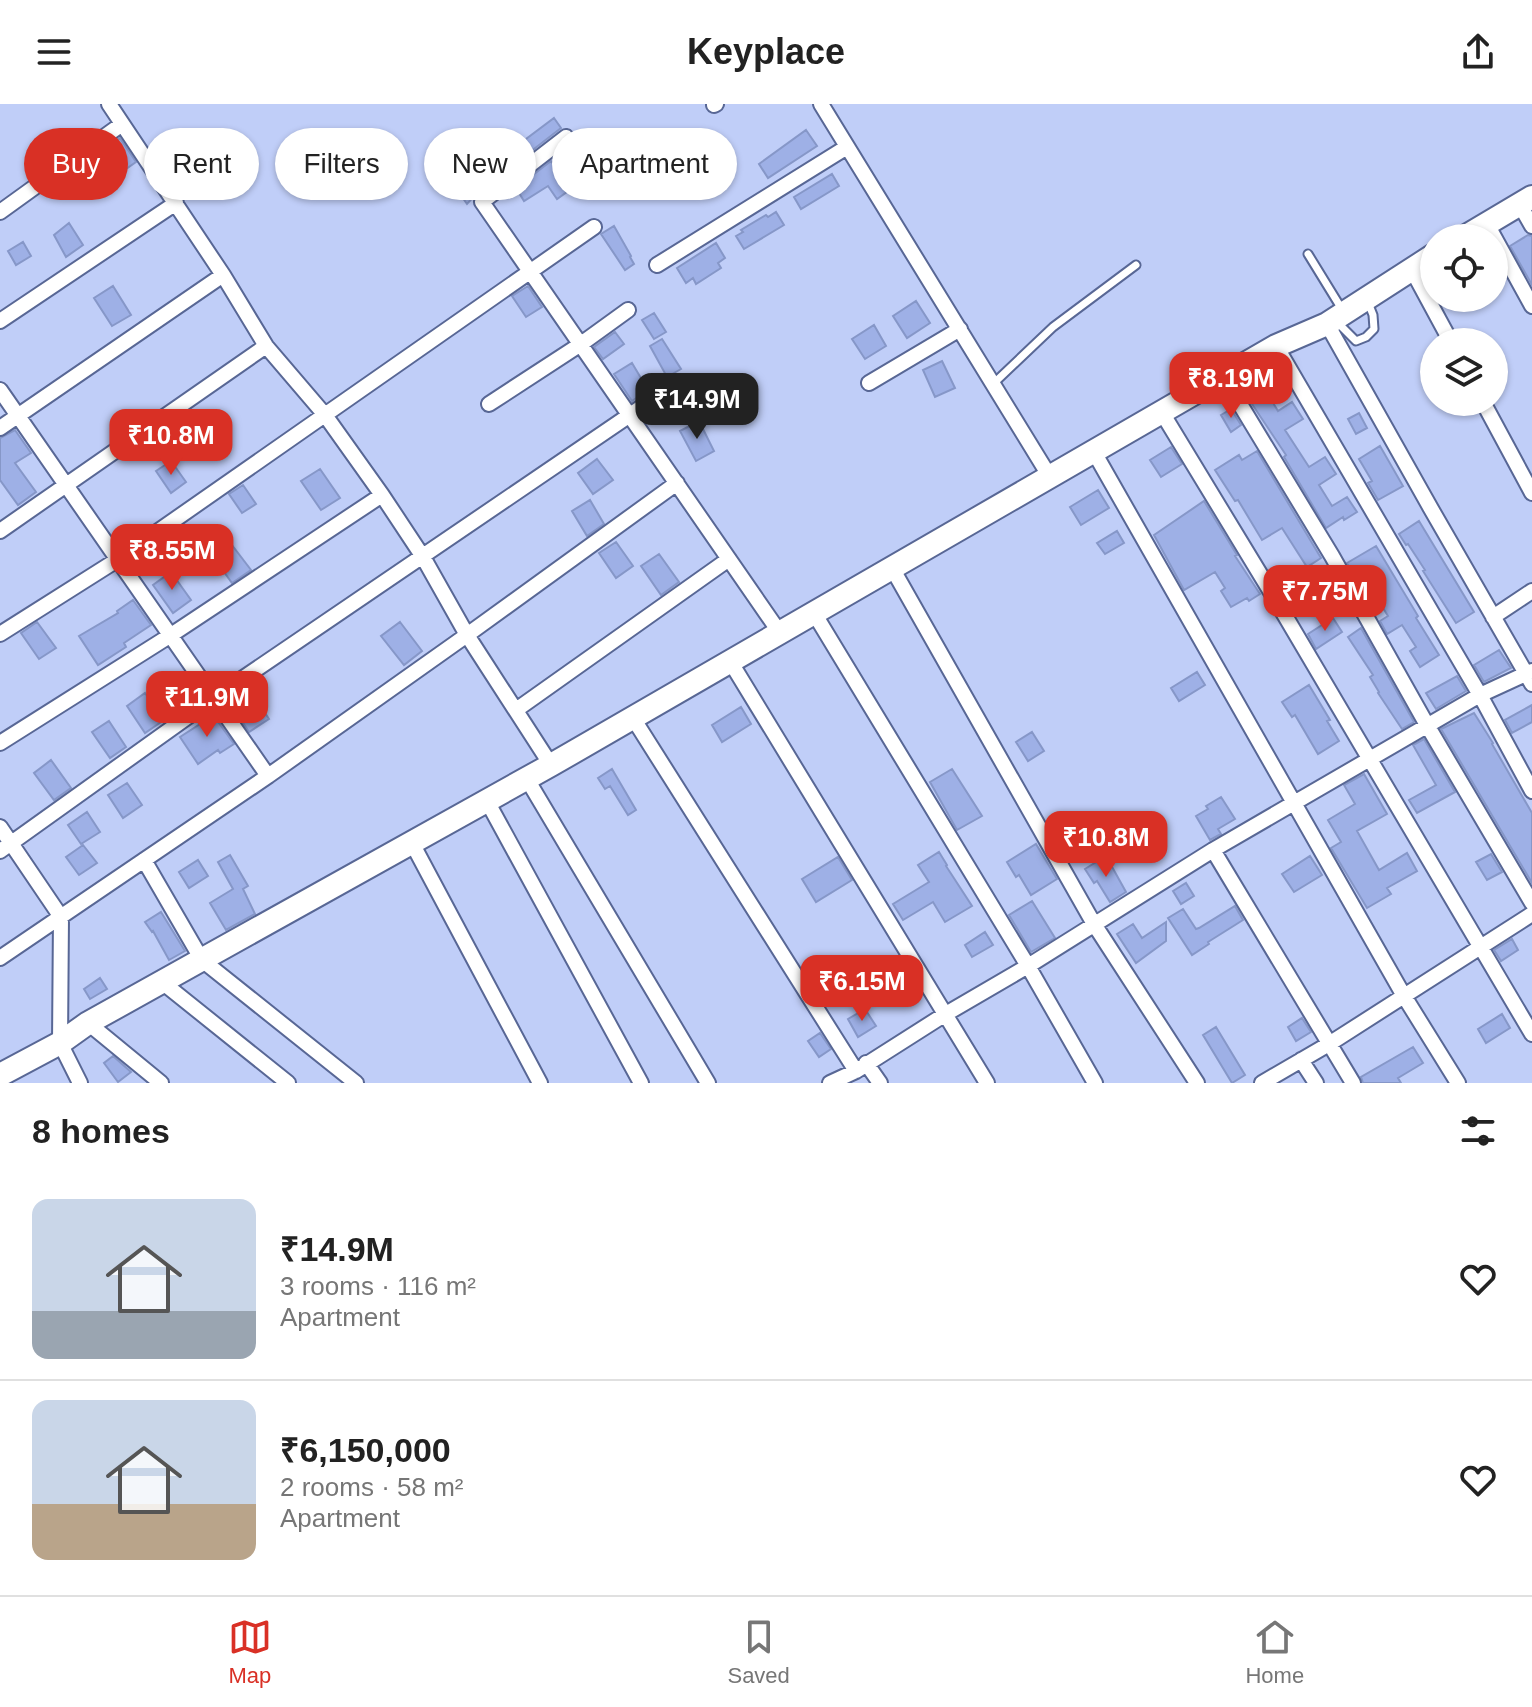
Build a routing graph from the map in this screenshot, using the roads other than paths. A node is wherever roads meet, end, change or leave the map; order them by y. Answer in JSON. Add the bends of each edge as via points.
{"nodes":[{"id":1,"x":109,"y":104,"type":"edge"},
{"id":2,"x":821,"y":104,"type":"edge"},
{"id":3,"x":122,"y":124,"type":"junction"},
{"id":4,"x":847,"y":147,"type":"junction"},
{"id":5,"x":552,"y":148,"type":"edge"},
{"id":6,"x":1526,"y":201,"type":"edge"},
{"id":7,"x":176,"y":203,"type":"junction"},
{"id":8,"x":0,"y":212,"type":"edge"},
{"id":9,"x":1487,"y":224,"type":"edge"},
{"id":10,"x":1532,"y":226,"type":"edge"},
{"id":11,"x":594,"y":227,"type":"dead end"},
{"id":12,"x":1308,"y":254,"type":"dead end"},
{"id":13,"x":1508,"y":262,"type":"edge"},
{"id":14,"x":1420,"y":263,"type":"edge"},
{"id":15,"x":657,"y":265,"type":"dead end"},
{"id":16,"x":1136,"y":265,"type":"dead end"},
{"id":17,"x":1411,"y":268,"type":"junction"},
{"id":18,"x":531,"y":271,"type":"junction"},
{"id":19,"x":223,"y":275,"type":"junction"},
{"id":20,"x":1366,"y":298,"type":"junction"},
{"id":21,"x":1532,"y":306,"type":"edge"},
{"id":22,"x":628,"y":310,"type":"dead end"},
{"id":23,"x":1335,"y":319,"type":"junction"},
{"id":24,"x":0,"y":321,"type":"edge"},
{"id":25,"x":1443,"y":328,"type":"edge"},
{"id":26,"x":960,"y":329,"type":"junction"},
{"id":27,"x":581,"y":344,"type":"junction"},
{"id":28,"x":266,"y":346,"type":"junction"},
{"id":29,"x":1276,"y":346,"type":"junction"},
{"id":30,"x":1223,"y":376,"type":"junction"},
{"id":31,"x":869,"y":383,"type":"dead end"},
{"id":32,"x":993,"y":384,"type":"junction"},
{"id":33,"x":671,"y":387,"type":"dead end"},
{"id":34,"x":0,"y":390,"type":"edge"},
{"id":35,"x":489,"y":404,"type":"dead end"},
{"id":36,"x":1161,"y":411,"type":"junction"},
{"id":37,"x":630,"y":414,"type":"junction"},
{"id":38,"x":19,"y":415,"type":"junction"},
{"id":39,"x":325,"y":415,"type":"junction"},
{"id":40,"x":1491,"y":416,"type":"edge"},
{"id":41,"x":0,"y":428,"type":"edge"},
{"id":42,"x":1094,"y":452,"type":"junction"},
{"id":43,"x":1050,"y":477,"type":"junction"},
{"id":44,"x":677,"y":483,"type":"junction"},
{"id":45,"x":66,"y":485,"type":"junction"},
{"id":46,"x":1532,"y":493,"type":"edge"},
{"id":47,"x":382,"y":495,"type":"junction"},
{"id":48,"x":0,"y":531,"type":"edge"},
{"id":49,"x":423,"y":557,"type":"junction"},
{"id":50,"x":729,"y":559,"type":"junction"},
{"id":51,"x":117,"y":560,"type":"junction"},
{"id":52,"x":892,"y":568,"type":"junction"},
{"id":53,"x":1532,"y":591,"type":"edge"},
{"id":54,"x":814,"y":613,"type":"junction"},
{"id":55,"x":1493,"y":617,"type":"junction"},
{"id":56,"x":780,"y":633,"type":"junction"},
{"id":57,"x":0,"y":634,"type":"edge"},
{"id":58,"x":171,"y":635,"type":"junction"},
{"id":59,"x":467,"y":635,"type":"junction"},
{"id":60,"x":730,"y":661,"type":"junction"},
{"id":61,"x":1530,"y":677,"type":"edge"},
{"id":62,"x":1480,"y":695,"type":"junction"},
{"id":63,"x":214,"y":698,"type":"junction"},
{"id":64,"x":516,"y":710,"type":"junction"},
{"id":65,"x":633,"y":718,"type":"junction"},
{"id":66,"x":1427,"y":725,"type":"junction"},
{"id":67,"x":0,"y":743,"type":"edge"},
{"id":68,"x":1370,"y":759,"type":"junction"},
{"id":69,"x":551,"y":765,"type":"junction"},
{"id":70,"x":268,"y":776,"type":"junction"},
{"id":71,"x":527,"y":779,"type":"junction"},
{"id":72,"x":1532,"y":791,"type":"edge"},
{"id":73,"x":487,"y":801,"type":"junction"},
{"id":74,"x":1294,"y":803,"type":"junction"},
{"id":75,"x":0,"y":827,"type":"edge"},
{"id":76,"x":412,"y":843,"type":"junction"},
{"id":77,"x":6,"y":847,"type":"edge"},
{"id":78,"x":1213,"y":850,"type":"junction"},
{"id":79,"x":144,"y":860,"type":"junction"},
{"id":80,"x":1532,"y":903,"type":"edge"},
{"id":81,"x":1532,"y":914,"type":"edge"},
{"id":82,"x":61,"y":917,"type":"junction"},
{"id":83,"x":1094,"y":924,"type":"junction"},
{"id":84,"x":1481,"y":947,"type":"junction"},
{"id":85,"x":0,"y":958,"type":"edge"},
{"id":86,"x":202,"y":960,"type":"junction"},
{"id":87,"x":1028,"y":966,"type":"junction"},
{"id":88,"x":162,"y":982,"type":"junction"},
{"id":89,"x":1404,"y":996,"type":"junction"},
{"id":90,"x":944,"y":1015,"type":"junction"},
{"id":91,"x":88,"y":1023,"type":"junction"},
{"id":92,"x":1532,"y":1034,"type":"edge"},
{"id":93,"x":60,"y":1043,"type":"junction"},
{"id":94,"x":1329,"y":1044,"type":"junction"},
{"id":95,"x":1301,"y":1060,"type":"junction"},
{"id":96,"x":861,"y":1067,"type":"junction"},
{"id":97,"x":0,"y":1075,"type":"edge"},
{"id":98,"x":80,"y":1083,"type":"edge"},
{"id":99,"x":161,"y":1083,"type":"edge"},
{"id":100,"x":288,"y":1083,"type":"edge"},
{"id":101,"x":356,"y":1083,"type":"edge"},
{"id":102,"x":540,"y":1083,"type":"edge"},
{"id":103,"x":641,"y":1083,"type":"edge"},
{"id":104,"x":708,"y":1083,"type":"edge"},
{"id":105,"x":830,"y":1083,"type":"edge"},
{"id":106,"x":880,"y":1083,"type":"edge"},
{"id":107,"x":987,"y":1083,"type":"edge"},
{"id":108,"x":1095,"y":1083,"type":"edge"},
{"id":109,"x":1197,"y":1083,"type":"edge"},
{"id":110,"x":1262,"y":1083,"type":"edge"},
{"id":111,"x":1316,"y":1083,"type":"edge"},
{"id":112,"x":1353,"y":1083,"type":"edge"},
{"id":113,"x":1458,"y":1083,"type":"edge"}],
"edges":[{"from":1,"to":3,"type":"street"},
{"from":2,"to":4,"type":"street"},
{"from":3,"to":7,"type":"street"},
{"from":3,"to":8,"type":"street"},
{"from":4,"to":15,"type":"street"},
{"from":4,"to":26,"type":"street"},
{"from":5,"to":18,"type":"street","via":[[482,202]]},
{"from":6,"to":9,"type":"main road"},
{"from":6,"to":10,"type":"street"},
{"from":7,"to":19,"type":"street"},
{"from":7,"to":24,"type":"street"},
{"from":11,"to":18,"type":"street"},
{"from":12,"to":23,"type":"lane"},
{"from":13,"to":21,"type":"street"},
{"from":14,"to":17,"type":"main road"},
{"from":16,"to":32,"type":"lane","via":[[1053,327]]},
{"from":17,"to":20,"type":"main road"},
{"from":17,"to":25,"type":"street"},
{"from":18,"to":27,"type":"street"},
{"from":18,"to":39,"type":"street"},
{"from":19,"to":28,"type":"street"},
{"from":19,"to":38,"type":"street"},
{"from":20,"to":23,"type":"main road"},
{"from":20,"to":23,"type":"lane","via":[[1374,329],[1366,337],[1356,341]]},
{"from":22,"to":27,"type":"street"},
{"from":23,"to":29,"type":"main road"},
{"from":23,"to":55,"type":"street"},
{"from":26,"to":31,"type":"street"},
{"from":26,"to":32,"type":"street"},
{"from":27,"to":35,"type":"street"},
{"from":27,"to":37,"type":"street"},
{"from":28,"to":39,"type":"street"},
{"from":28,"to":45,"type":"street"},
{"from":29,"to":30,"type":"main road"},
{"from":29,"to":62,"type":"street"},
{"from":30,"to":36,"type":"main road"},
{"from":30,"to":66,"type":"street"},
{"from":32,"to":43,"type":"street"},
{"from":33,"to":37,"type":"street"},
{"from":34,"to":38,"type":"street"},
{"from":36,"to":42,"type":"main road"},
{"from":36,"to":68,"type":"street"},
{"from":37,"to":44,"type":"street"},
{"from":37,"to":49,"type":"street"},
{"from":38,"to":41,"type":"street"},
{"from":38,"to":45,"type":"street"},
{"from":39,"to":47,"type":"street"},
{"from":39,"to":51,"type":"street"},
{"from":40,"to":46,"type":"street"},
{"from":42,"to":43,"type":"main road"},
{"from":42,"to":74,"type":"street"},
{"from":43,"to":52,"type":"main road"},
{"from":44,"to":50,"type":"street"},
{"from":44,"to":59,"type":"street"},
{"from":45,"to":48,"type":"street"},
{"from":45,"to":51,"type":"street"},
{"from":47,"to":49,"type":"street"},
{"from":47,"to":58,"type":"street"},
{"from":49,"to":59,"type":"street"},
{"from":49,"to":63,"type":"street"},
{"from":50,"to":56,"type":"street"},
{"from":50,"to":64,"type":"street"},
{"from":51,"to":57,"type":"street"},
{"from":51,"to":58,"type":"street"},
{"from":52,"to":54,"type":"main road"},
{"from":52,"to":83,"type":"street"},
{"from":53,"to":55,"type":"street"},
{"from":54,"to":56,"type":"main road"},
{"from":54,"to":87,"type":"street"},
{"from":55,"to":61,"type":"street"},
{"from":56,"to":60,"type":"main road"},
{"from":58,"to":63,"type":"street"},
{"from":58,"to":67,"type":"street"},
{"from":59,"to":64,"type":"street"},
{"from":59,"to":70,"type":"street"},
{"from":60,"to":65,"type":"main road"},
{"from":60,"to":90,"type":"street"},
{"from":61,"to":62,"type":"street"},
{"from":62,"to":66,"type":"street"},
{"from":62,"to":72,"type":"street"},
{"from":63,"to":70,"type":"street"},
{"from":63,"to":77,"type":"street"},
{"from":64,"to":69,"type":"street"},
{"from":65,"to":69,"type":"main road"},
{"from":65,"to":96,"type":"street"},
{"from":66,"to":68,"type":"street"},
{"from":66,"to":80,"type":"street"},
{"from":68,"to":74,"type":"street"},
{"from":68,"to":84,"type":"street"},
{"from":69,"to":71,"type":"main road"},
{"from":70,"to":79,"type":"street"},
{"from":71,"to":73,"type":"main road"},
{"from":71,"to":104,"type":"street"},
{"from":73,"to":76,"type":"main road"},
{"from":73,"to":103,"type":"street"},
{"from":74,"to":78,"type":"street"},
{"from":74,"to":89,"type":"street"},
{"from":75,"to":77,"type":"street"},
{"from":76,"to":86,"type":"main road"},
{"from":76,"to":102,"type":"street"},
{"from":77,"to":82,"type":"street"},
{"from":78,"to":83,"type":"street"},
{"from":78,"to":94,"type":"street"},
{"from":79,"to":82,"type":"street"},
{"from":79,"to":86,"type":"street"},
{"from":81,"to":84,"type":"street"},
{"from":82,"to":85,"type":"street"},
{"from":82,"to":93,"type":"street"},
{"from":83,"to":87,"type":"street"},
{"from":83,"to":109,"type":"street"},
{"from":84,"to":89,"type":"street"},
{"from":84,"to":92,"type":"street"},
{"from":86,"to":88,"type":"main road"},
{"from":86,"to":101,"type":"street"},
{"from":87,"to":90,"type":"street"},
{"from":87,"to":108,"type":"street"},
{"from":88,"to":91,"type":"main road"},
{"from":88,"to":100,"type":"street"},
{"from":89,"to":94,"type":"street"},
{"from":89,"to":113,"type":"street"},
{"from":90,"to":96,"type":"street"},
{"from":90,"to":107,"type":"street"},
{"from":91,"to":93,"type":"main road"},
{"from":91,"to":99,"type":"street"},
{"from":93,"to":97,"type":"main road"},
{"from":93,"to":98,"type":"street"},
{"from":94,"to":95,"type":"street"},
{"from":94,"to":112,"type":"street"},
{"from":95,"to":110,"type":"street"},
{"from":95,"to":111,"type":"street"},
{"from":96,"to":105,"type":"street"},
{"from":96,"to":106,"type":"street"}]}
